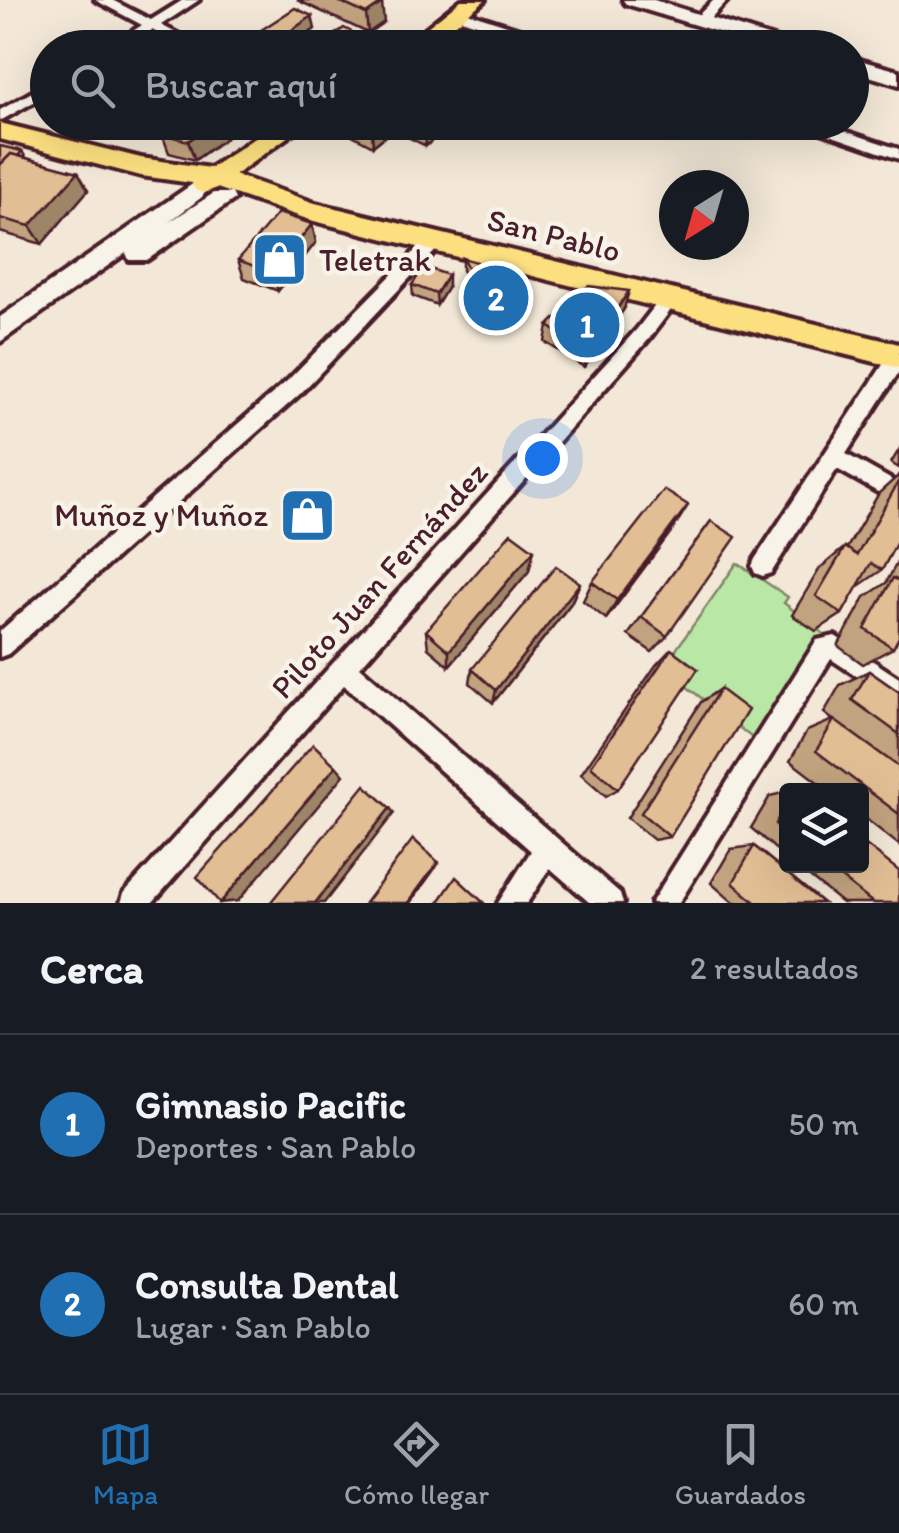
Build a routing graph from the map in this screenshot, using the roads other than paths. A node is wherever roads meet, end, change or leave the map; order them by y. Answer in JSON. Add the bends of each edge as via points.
{"nodes":[{"id":1,"x":102,"y":0,"type":"edge"},
{"id":2,"x":192,"y":0,"type":"edge"},
{"id":3,"x":633,"y":0,"type":"edge"},
{"id":4,"x":721,"y":0,"type":"edge"},
{"id":5,"x":466,"y":6,"type":"edge"},
{"id":6,"x":702,"y":20,"type":"junction"},
{"id":7,"x":151,"y":24,"type":"junction"},
{"id":8,"x":142,"y":30,"type":"edge"},
{"id":9,"x":162,"y":30,"type":"edge"},
{"id":10,"x":435,"y":30,"type":"edge"},
{"id":11,"x":523,"y":30,"type":"edge"},
{"id":12,"x":736,"y":30,"type":"edge"},
{"id":13,"x":869,"y":69,"type":"edge"},
{"id":14,"x":899,"y":78,"type":"edge"},
{"id":15,"x":30,"y":98,"type":"edge"},
{"id":16,"x":0,"y":116,"type":"edge"},
{"id":17,"x":0,"y":131,"type":"edge"},
{"id":18,"x":30,"y":138,"type":"edge"},
{"id":19,"x":36,"y":140,"type":"edge"},
{"id":20,"x":275,"y":140,"type":"edge"},
{"id":21,"x":289,"y":140,"type":"edge"},
{"id":22,"x":856,"y":140,"type":"edge"},
{"id":23,"x":899,"y":154,"type":"edge"},
{"id":24,"x":218,"y":188,"type":"junction"},
{"id":25,"x":434,"y":242,"type":"junction"},
{"id":26,"x":670,"y":299,"type":"junction"},
{"id":27,"x":2,"y":328,"type":"edge"},
{"id":28,"x":899,"y":356,"type":"edge"},
{"id":29,"x":833,"y":457,"type":"junction"},
{"id":30,"x":899,"y":495,"type":"edge"},
{"id":31,"x":763,"y":566,"type":"dead end"},
{"id":32,"x":0,"y":646,"type":"edge"},
{"id":33,"x":344,"y":669,"type":"junction"},
{"id":34,"x":899,"y":691,"type":"edge"},
{"id":35,"x":548,"y":848,"type":"junction"},
{"id":36,"x":134,"y":903,"type":"edge"},
{"id":37,"x":510,"y":903,"type":"edge"},
{"id":38,"x":610,"y":903,"type":"edge"},
{"id":39,"x":664,"y":903,"type":"edge"}],
"edges":[{"from":1,"to":7,"type":"street"},
{"from":2,"to":7,"type":"street"},
{"from":3,"to":6,"type":"street"},
{"from":4,"to":6,"type":"street"},
{"from":5,"to":10,"type":"main road"},
{"from":5,"to":11,"type":"street"},
{"from":6,"to":12,"type":"street"},
{"from":7,"to":8,"type":"street"},
{"from":7,"to":9,"type":"street"},
{"from":13,"to":14,"type":"street"},
{"from":15,"to":16,"type":"street"},
{"from":17,"to":18,"type":"main road","name":"San Pablo"},
{"from":19,"to":24,"type":"main road","name":"San Pablo"},
{"from":20,"to":24,"type":"main road"},
{"from":21,"to":24,"type":"main road"},
{"from":22,"to":23,"type":"street"},
{"from":24,"to":25,"type":"main road","name":"San Pablo","via":[[260,208],[310,211]]},
{"from":24,"to":27,"type":"street","via":[[164,239],[67,286]]},
{"from":25,"to":26,"type":"main road","name":"San Pablo"},
{"from":25,"to":32,"type":"street","via":[[294,387]]},
{"from":26,"to":28,"type":"main road","name":"San Pablo"},
{"from":26,"to":33,"type":"street","name":"Piloto Juan Fernández"},
{"from":28,"to":29,"type":"street"},
{"from":29,"to":30,"type":"street"},
{"from":29,"to":31,"type":"street"},
{"from":33,"to":35,"type":"street"},
{"from":33,"to":36,"type":"street","name":"Piloto Juan Fernández"},
{"from":34,"to":39,"type":"street","via":[[835,647],[825,648]]},
{"from":35,"to":37,"type":"street"},
{"from":35,"to":38,"type":"street"}]}
